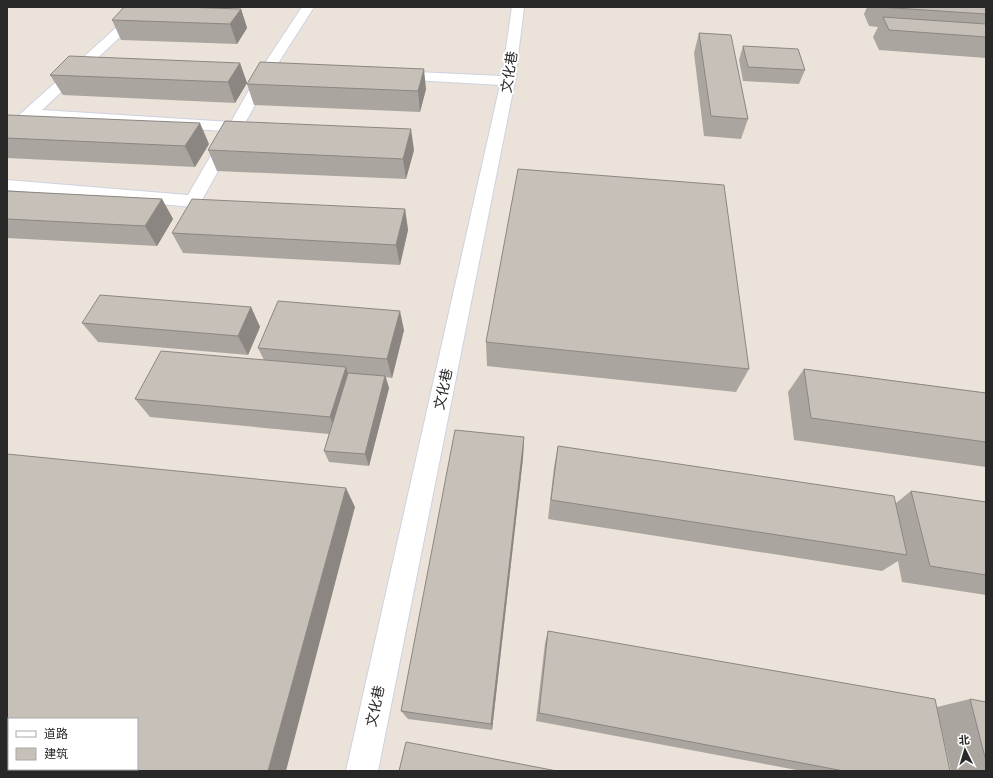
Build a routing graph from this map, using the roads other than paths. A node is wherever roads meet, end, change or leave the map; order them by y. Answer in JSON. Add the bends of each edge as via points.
{"nodes":[{"id":1,"x":146,"y":7,"type":"edge"},
{"id":2,"x":308,"y":7,"type":"edge"},
{"id":3,"x":518,"y":7,"type":"edge"},
{"id":4,"x":268,"y":69,"type":"junction"},
{"id":5,"x":299,"y":71,"type":"edge"},
{"id":6,"x":384,"y":75,"type":"edge"},
{"id":7,"x":508,"y":81,"type":"junction"},
{"id":8,"x":30,"y":114,"type":"junction"},
{"id":9,"x":234,"y":127,"type":"junction"},
{"id":10,"x":266,"y":129,"type":"edge"},
{"id":11,"x":7,"y":134,"type":"edge"},
{"id":12,"x":7,"y":185,"type":"edge"},
{"id":13,"x":362,"y":771,"type":"edge"}],
"edges":[{"from":1,"to":8,"type":"street"},
{"from":2,"to":4,"type":"street"},
{"from":3,"to":7,"type":"street","name":"文化巷"},
{"from":4,"to":5,"type":"street"},
{"from":4,"to":9,"type":"street"},
{"from":6,"to":7,"type":"street"},
{"from":7,"to":13,"type":"street","name":"文化巷"},
{"from":8,"to":9,"type":"street"},
{"from":8,"to":11,"type":"street"},
{"from":9,"to":10,"type":"street"},
{"from":9,"to":12,"type":"street","via":[[193,201]]}]}
